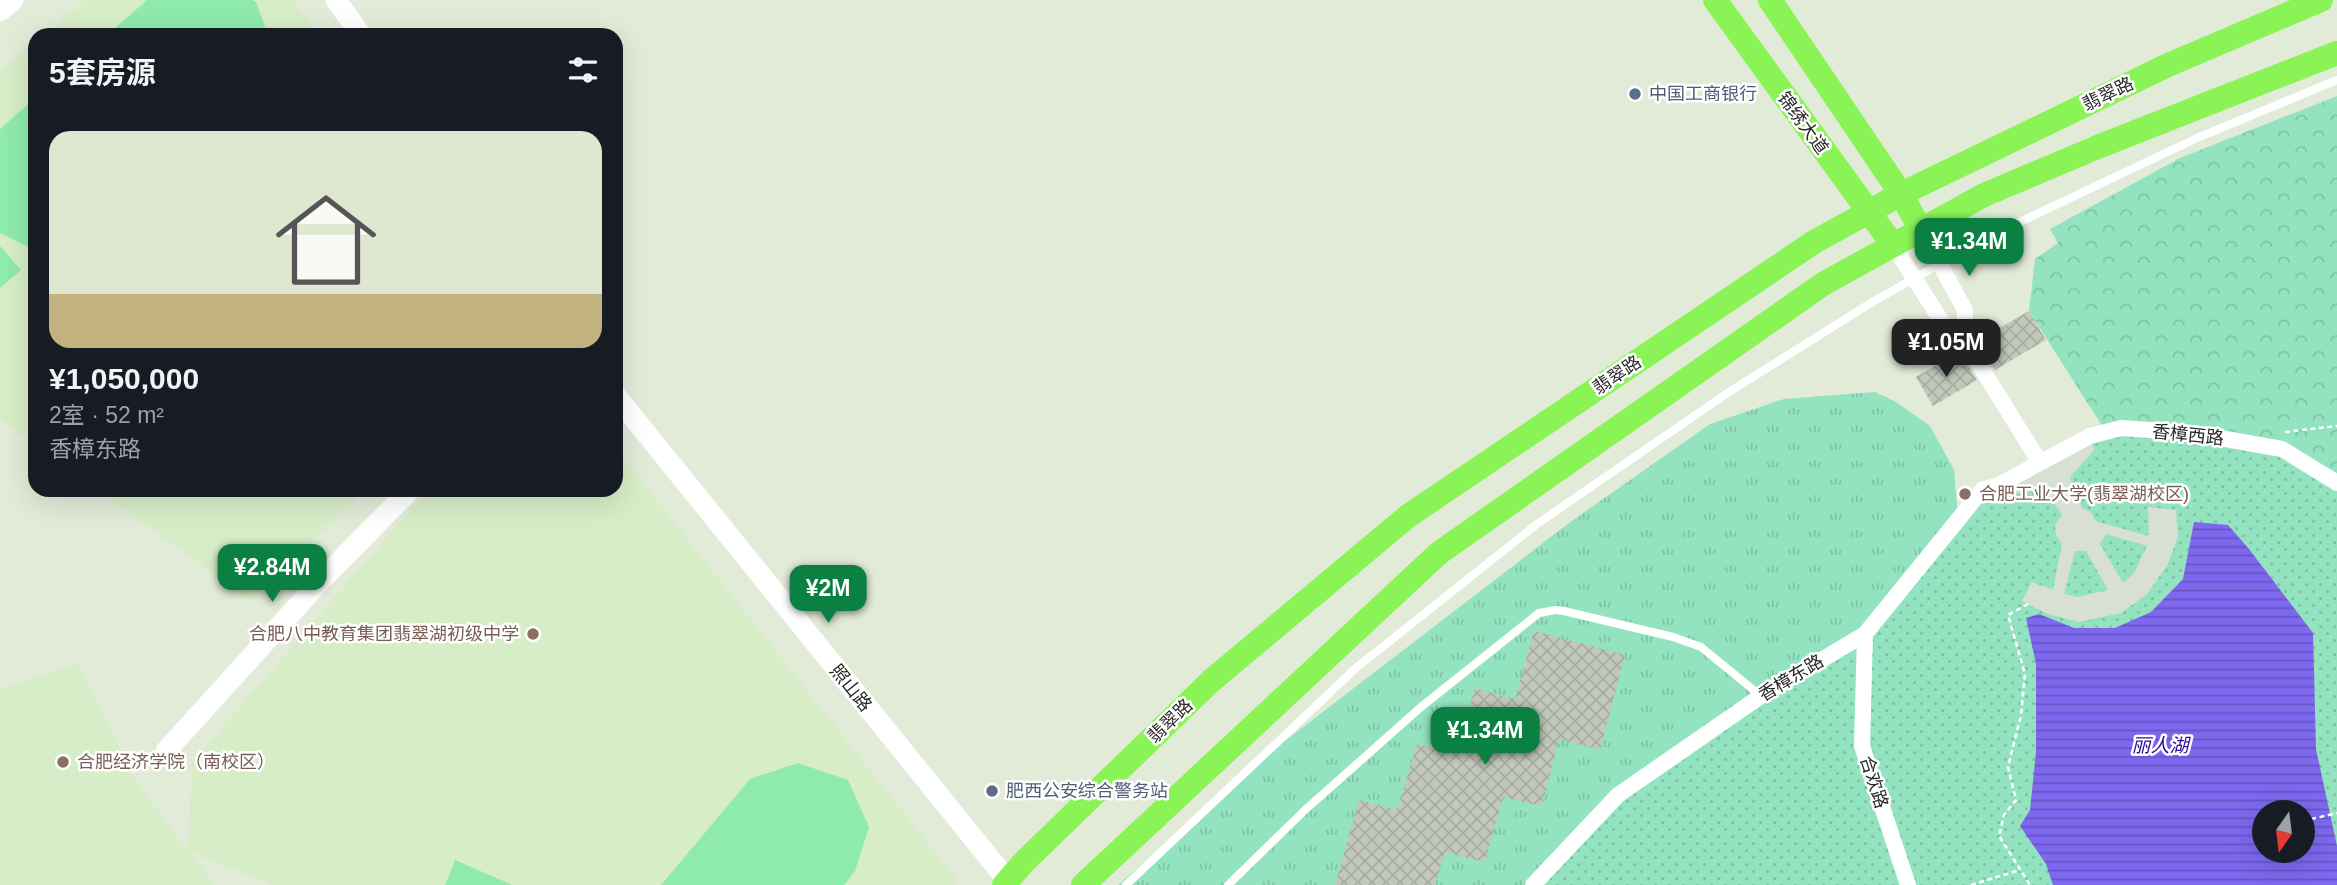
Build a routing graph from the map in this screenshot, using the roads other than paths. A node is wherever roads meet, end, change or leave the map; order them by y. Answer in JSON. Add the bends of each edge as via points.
{"nodes":[{"id":1,"x":13,"y":0,"type":"edge"},
{"id":2,"x":336,"y":0,"type":"edge"},
{"id":3,"x":1715,"y":0,"type":"edge"},
{"id":4,"x":1770,"y":0,"type":"edge"},
{"id":5,"x":2322,"y":0,"type":"edge"},
{"id":6,"x":0,"y":11,"type":"edge"},
{"id":7,"x":355,"y":28,"type":"edge"},
{"id":8,"x":2337,"y":53,"type":"edge"},
{"id":9,"x":2337,"y":80,"type":"edge"},
{"id":10,"x":1901,"y":194,"type":"junction"},
{"id":11,"x":1867,"y":211,"type":"junction"},
{"id":12,"x":1921,"y":230,"type":"junction"},
{"id":13,"x":1893,"y":245,"type":"junction"},
{"id":14,"x":1940,"y":264,"type":"junction"},
{"id":15,"x":1914,"y":278,"type":"junction"},
{"id":16,"x":1964,"y":340,"type":"junction"},
{"id":17,"x":623,"y":405,"type":"edge"},
{"id":18,"x":2038,"y":462,"type":"junction"},
{"id":19,"x":2337,"y":483,"type":"edge"},
{"id":20,"x":403,"y":497,"type":"edge"},
{"id":21,"x":1865,"y":634,"type":"junction"},
{"id":22,"x":1761,"y":695,"type":"junction"},
{"id":23,"x":166,"y":751,"type":"dead end"},
{"id":24,"x":1006,"y":883,"type":"edge"},
{"id":25,"x":1083,"y":885,"type":"edge"},
{"id":26,"x":1126,"y":885,"type":"edge"},
{"id":27,"x":1228,"y":885,"type":"edge"},
{"id":28,"x":1533,"y":885,"type":"edge"},
{"id":29,"x":1908,"y":885,"type":"edge"}],
"edges":[{"from":1,"to":6,"type":"street"},
{"from":2,"to":7,"type":"street"},
{"from":3,"to":11,"type":"main road","name":"锦绣大道"},
{"from":4,"to":10,"type":"main road"},
{"from":5,"to":10,"type":"main road","name":"翡翠路","via":[[2168,65]]},
{"from":8,"to":12,"type":"main road","via":[[2099,146],[1984,195]]},
{"from":9,"to":14,"type":"lane","via":[[2197,138],[1986,237]]},
{"from":10,"to":11,"type":"main road","name":"翡翠路"},
{"from":10,"to":12,"type":"main road"},
{"from":11,"to":13,"type":"main road","name":"锦绣大道"},
{"from":11,"to":24,"type":"main road","name":"翡翠路","via":[[1814,242],[1408,516],[1212,681]]},
{"from":12,"to":13,"type":"main road"},
{"from":12,"to":14,"type":"street"},
{"from":13,"to":15,"type":"street"},
{"from":13,"to":25,"type":"main road","via":[[1823,284],[1439,553]]},
{"from":14,"to":15,"type":"lane"},
{"from":14,"to":16,"type":"street","via":[[1965,310]]},
{"from":15,"to":16,"type":"street","via":[[1944,324]]},
{"from":15,"to":26,"type":"lane","via":[[1729,392],[1537,524],[1356,668]]},
{"from":16,"to":18,"type":"street"},
{"from":17,"to":24,"type":"street","name":"照山路"},
{"from":18,"to":19,"type":"street","name":"香樟西路","via":[[2090,436],[2121,428],[2192,433],[2282,449]]},
{"from":18,"to":21,"type":"street","name":"香樟东路","via":[[1983,489]]},
{"from":20,"to":23,"type":"street"},
{"from":21,"to":22,"type":"street","name":"香樟东路"},
{"from":21,"to":29,"type":"street","name":"合欢路","via":[[1862,746]]},
{"from":22,"to":27,"type":"lane","via":[[1701,647],[1564,611],[1539,613],[1421,707]]},
{"from":22,"to":28,"type":"street","name":"香樟东路","via":[[1618,795]]}]}
